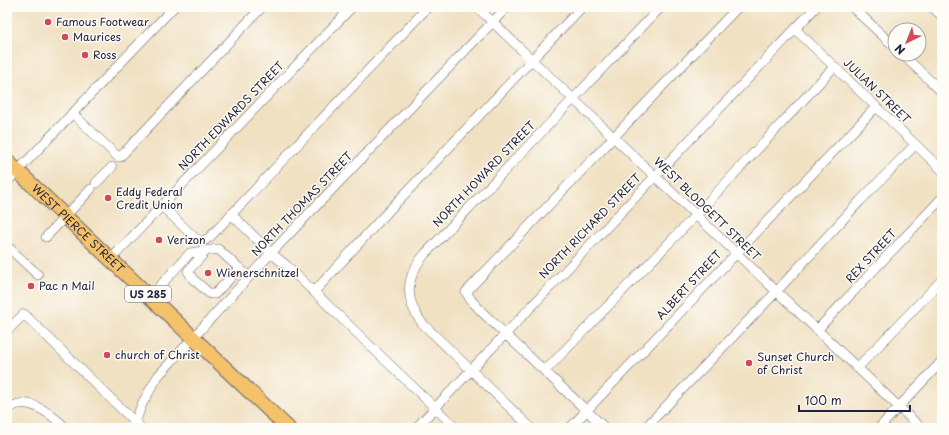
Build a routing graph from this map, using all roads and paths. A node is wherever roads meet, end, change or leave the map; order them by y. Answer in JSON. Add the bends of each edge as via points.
{"nodes":[{"id":1,"x":174,"y":7,"type":"edge"},
{"id":2,"x":262,"y":7,"type":"edge"},
{"id":3,"x":352,"y":7,"type":"edge"},
{"id":4,"x":428,"y":7,"type":"edge"},
{"id":5,"x":477,"y":7,"type":"edge"},
{"id":6,"x":507,"y":7,"type":"edge"},
{"id":7,"x":582,"y":7,"type":"edge"},
{"id":8,"x":661,"y":7,"type":"edge"},
{"id":9,"x":738,"y":7,"type":"edge"},
{"id":10,"x":816,"y":7,"type":"edge"},
{"id":11,"x":852,"y":7,"type":"edge"},
{"id":12,"x":932,"y":7,"type":"edge"},
{"id":13,"x":942,"y":16,"type":"edge"},
{"id":14,"x":493,"y":22,"type":"junction"},
{"id":15,"x":795,"y":29,"type":"junction"},
{"id":16,"x":887,"y":40,"type":"edge"},
{"id":17,"x":532,"y":60,"type":"junction"},
{"id":18,"x":910,"y":62,"type":"edge"},
{"id":19,"x":834,"y":67,"type":"junction"},
{"id":20,"x":942,"y":92,"type":"edge"},
{"id":21,"x":574,"y":98,"type":"junction"},
{"id":22,"x":876,"y":106,"type":"junction"},
{"id":23,"x":72,"y":113,"type":"junction"},
{"id":24,"x":614,"y":137,"type":"junction"},
{"id":25,"x":916,"y":145,"type":"junction"},
{"id":26,"x":7,"y":161,"type":"edge"},
{"id":27,"x":112,"y":167,"type":"dead end"},
{"id":28,"x":942,"y":170,"type":"edge"},
{"id":29,"x":17,"y":171,"type":"junction"},
{"id":30,"x":655,"y":176,"type":"junction"},
{"id":31,"x":7,"y":182,"type":"edge"},
{"id":32,"x":942,"y":198,"type":"edge"},
{"id":33,"x":162,"y":206,"type":"junction"},
{"id":34,"x":231,"y":214,"type":"junction"},
{"id":35,"x":696,"y":215,"type":"junction"},
{"id":36,"x":65,"y":216,"type":"junction"},
{"id":37,"x":46,"y":237,"type":"dead end"},
{"id":38,"x":7,"y":246,"type":"edge"},
{"id":39,"x":207,"y":250,"type":"junction"},
{"id":40,"x":272,"y":253,"type":"junction"},
{"id":41,"x":736,"y":253,"type":"junction"},
{"id":42,"x":111,"y":260,"type":"junction"},
{"id":43,"x":240,"y":268,"type":"junction"},
{"id":44,"x":38,"y":276,"type":"dead end"},
{"id":45,"x":249,"y":277,"type":"junction"},
{"id":46,"x":942,"y":280,"type":"edge"},
{"id":47,"x":314,"y":292,"type":"junction"},
{"id":48,"x":776,"y":292,"type":"junction"},
{"id":49,"x":150,"y":297,"type":"junction"},
{"id":50,"x":818,"y":330,"type":"junction"},
{"id":51,"x":7,"y":331,"type":"edge"},
{"id":52,"x":505,"y":334,"type":"junction"},
{"id":53,"x":193,"y":338,"type":"junction"},
{"id":54,"x":942,"y":361,"type":"edge"},
{"id":55,"x":857,"y":368,"type":"junction"},
{"id":56,"x":470,"y":370,"type":"junction"},
{"id":57,"x":545,"y":371,"type":"junction"},
{"id":58,"x":899,"y":407,"type":"junction"},
{"id":59,"x":435,"y":408,"type":"junction"},
{"id":60,"x":7,"y":410,"type":"edge"},
{"id":61,"x":587,"y":410,"type":"junction"},
{"id":62,"x":136,"y":426,"type":"edge"},
{"id":63,"x":66,"y":428,"type":"edge"},
{"id":64,"x":288,"y":428,"type":"edge"},
{"id":65,"x":416,"y":428,"type":"edge"},
{"id":66,"x":456,"y":428,"type":"edge"},
{"id":67,"x":531,"y":428,"type":"edge"},
{"id":68,"x":570,"y":428,"type":"edge"},
{"id":69,"x":605,"y":428,"type":"edge"},
{"id":70,"x":645,"y":428,"type":"edge"},
{"id":71,"x":879,"y":428,"type":"edge"},
{"id":72,"x":921,"y":428,"type":"edge"}],
"edges":[{"from":1,"to":23,"type":"street"},
{"from":2,"to":23,"type":"street","via":[[120,157]]},
{"from":3,"to":33,"type":"street","name":"NORTH EDWARDS STREET"},
{"from":4,"to":34,"type":"street"},
{"from":5,"to":14,"type":"street","name":"WEST BLODGETT STREET"},
{"from":6,"to":14,"type":"street","name":"NORTH THOMAS STREET"},
{"from":7,"to":17,"type":"street"},
{"from":8,"to":21,"type":"street","name":"NORTH HOWARD STREET"},
{"from":9,"to":24,"type":"street"},
{"from":10,"to":15,"type":"street","name":"NORTH RICHARD STREET"},
{"from":11,"to":16,"type":"street"},
{"from":12,"to":13,"type":"street"},
{"from":14,"to":17,"type":"street","name":"WEST BLODGETT STREET"},
{"from":14,"to":40,"type":"street","name":"NORTH THOMAS STREET"},
{"from":15,"to":19,"type":"street","name":"JULIAN STREET"},
{"from":15,"to":30,"type":"street","name":"NORTH RICHARD STREET"},
{"from":17,"to":21,"type":"street","name":"WEST BLODGETT STREET"},
{"from":17,"to":47,"type":"street"},
{"from":18,"to":20,"type":"street"},
{"from":19,"to":22,"type":"street","name":"JULIAN STREET"},
{"from":19,"to":35,"type":"street"},
{"from":21,"to":24,"type":"street","name":"WEST BLODGETT STREET"},
{"from":21,"to":56,"type":"street","name":"NORTH HOWARD STREET","via":[[425,254],[412,274],[409,285],[410,298],[417,317]]},
{"from":22,"to":25,"type":"street","name":"JULIAN STREET"},
{"from":22,"to":41,"type":"street","name":"ALBERT STREET"},
{"from":23,"to":29,"type":"street"},
{"from":24,"to":30,"type":"street","name":"WEST BLODGETT STREET"},
{"from":24,"to":52,"type":"street","via":[[466,292]]},
{"from":25,"to":28,"type":"street","name":"JULIAN STREET"},
{"from":25,"to":48,"type":"street"},
{"from":26,"to":29,"type":"highway","name":"WEST PIERCE STREET","number":"US 285"},
{"from":27,"to":36,"type":"street"},
{"from":29,"to":31,"type":"street"},
{"from":29,"to":36,"type":"highway","name":"WEST PIERCE STREET","number":"US 285"},
{"from":30,"to":35,"type":"street","name":"WEST BLODGETT STREET"},
{"from":30,"to":52,"type":"street","name":"NORTH RICHARD STREET"},
{"from":32,"to":50,"type":"street","name":"REX STREET"},
{"from":33,"to":34,"type":"street","via":[[202,242]]},
{"from":33,"to":42,"type":"street","name":"NORTH EDWARDS STREET"},
{"from":34,"to":40,"type":"street"},
{"from":35,"to":41,"type":"street","name":"WEST BLODGETT STREET"},
{"from":35,"to":57,"type":"street"},
{"from":36,"to":37,"type":"street"},
{"from":36,"to":42,"type":"highway","name":"WEST PIERCE STREET","number":"US 285"},
{"from":38,"to":44,"type":"street"},
{"from":39,"to":43,"type":"street","via":[[218,249]]},
{"from":39,"to":43,"type":"street","via":[[188,271],[210,294],[215,294]]},
{"from":39,"to":49,"type":"street","via":[[190,253]]},
{"from":40,"to":45,"type":"street","name":"NORTH THOMAS STREET"},
{"from":40,"to":47,"type":"street"},
{"from":41,"to":48,"type":"street","name":"WEST BLODGETT STREET"},
{"from":41,"to":61,"type":"street","name":"ALBERT STREET"},
{"from":42,"to":49,"type":"highway","name":"WEST PIERCE STREET","number":"US 285"},
{"from":43,"to":45,"type":"street"},
{"from":45,"to":53,"type":"street","name":"NORTH THOMAS STREET"},
{"from":46,"to":55,"type":"street"},
{"from":47,"to":59,"type":"street"},
{"from":48,"to":50,"type":"street","name":"WEST BLODGETT STREET"},
{"from":48,"to":70,"type":"street"},
{"from":49,"to":53,"type":"highway","name":"WEST PIERCE STREET","number":"US 285"},
{"from":50,"to":55,"type":"street","name":"WEST BLODGETT STREET"},
{"from":51,"to":62,"type":"street","via":[[24,314]]},
{"from":52,"to":56,"type":"street","name":"NORTH RICHARD STREET"},
{"from":52,"to":57,"type":"street"},
{"from":53,"to":62,"type":"street","name":"NORTH THOMAS STREET","via":[[158,376],[142,404]]},
{"from":53,"to":64,"type":"highway","name":"WEST PIERCE STREET","number":"US 285"},
{"from":54,"to":58,"type":"street"},
{"from":55,"to":58,"type":"street","name":"WEST BLODGETT STREET"},
{"from":56,"to":59,"type":"street","name":"NORTH RICHARD STREET"},
{"from":56,"to":67,"type":"street","name":"NORTH HOWARD STREET"},
{"from":57,"to":61,"type":"street"},
{"from":58,"to":71,"type":"street"},
{"from":58,"to":72,"type":"street","name":"WEST BLODGETT STREET"},
{"from":59,"to":65,"type":"street","name":"NORTH RICHARD STREET"},
{"from":59,"to":66,"type":"street"},
{"from":60,"to":63,"type":"street","via":[[19,403],[30,405],[48,413]]},
{"from":61,"to":68,"type":"street","name":"ALBERT STREET"},
{"from":61,"to":69,"type":"street"}]}
